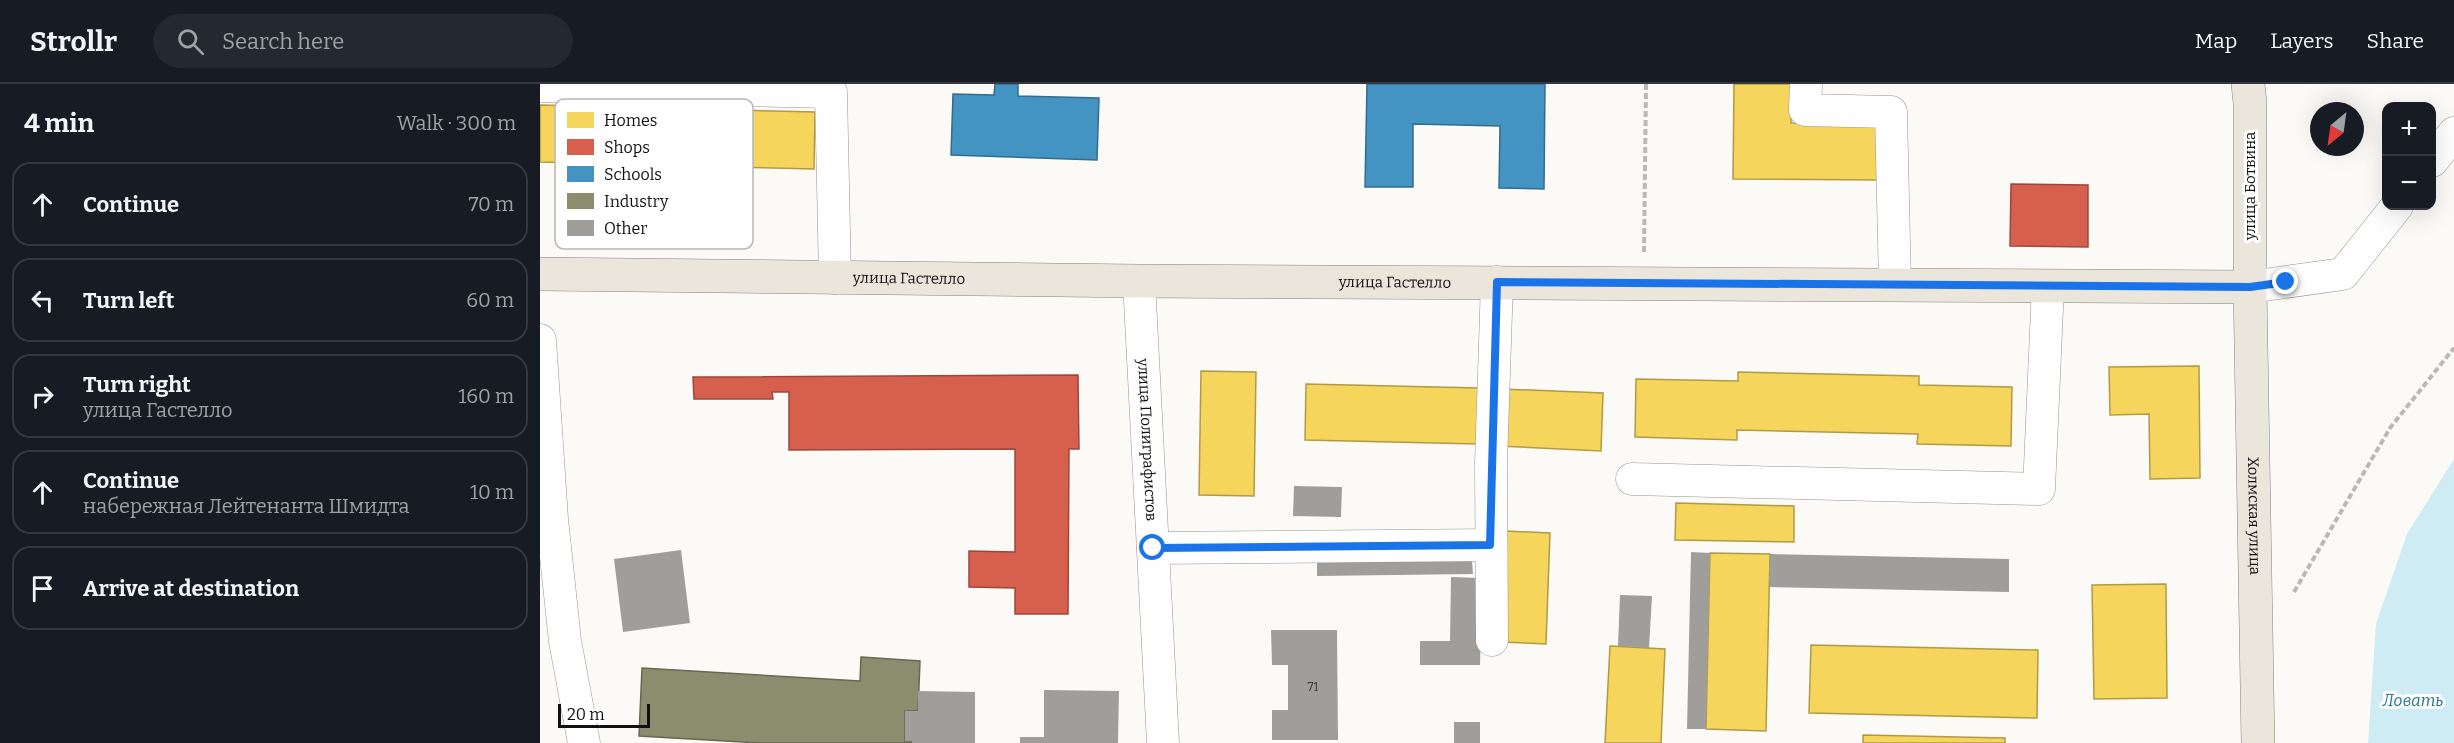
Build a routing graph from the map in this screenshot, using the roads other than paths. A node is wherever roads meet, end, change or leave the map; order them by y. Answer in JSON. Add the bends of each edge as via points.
{"nodes":[{"id":1,"x":1806,"y":84,"type":"edge"},
{"id":2,"x":2248,"y":84,"type":"edge"},
{"id":3,"x":540,"y":86,"type":"edge"},
{"id":4,"x":2454,"y":133,"type":"edge"},
{"id":5,"x":2436,"y":157,"type":"edge"},
{"id":6,"x":2394,"y":210,"type":"edge"},
{"id":7,"x":540,"y":274,"type":"edge"},
{"id":8,"x":835,"y":278,"type":"junction"},
{"id":9,"x":1139,"y":281,"type":"junction"},
{"id":10,"x":1497,"y":282,"type":"junction"},
{"id":11,"x":1895,"y":285,"type":"junction"},
{"id":12,"x":2048,"y":286,"type":"junction"},
{"id":13,"x":2250,"y":287,"type":"junction"},
{"id":14,"x":540,"y":340,"type":"edge"},
{"id":15,"x":1632,"y":479,"type":"dead end"},
{"id":16,"x":1490,"y":545,"type":"junction"},
{"id":17,"x":1153,"y":548,"type":"junction"},
{"id":18,"x":1492,"y":640,"type":"dead end"},
{"id":19,"x":553,"y":645,"type":"edge"},
{"id":20,"x":584,"y":743,"type":"edge"},
{"id":21,"x":1163,"y":743,"type":"edge"},
{"id":22,"x":2258,"y":743,"type":"edge"}],
"edges":[{"from":1,"to":11,"type":"street","via":[[1805,110],[1891,112]]},
{"from":2,"to":13,"type":"main road","name":"улица Ботвина"},
{"from":3,"to":8,"type":"street","via":[[831,92]]},
{"from":4,"to":5,"type":"street"},
{"from":6,"to":13,"type":"street","via":[[2343,274]]},
{"from":7,"to":8,"type":"main road","name":"улица Гастелло"},
{"from":8,"to":9,"type":"main road","name":"улица Гастелло"},
{"from":9,"to":10,"type":"main road","name":"улица Гастелло"},
{"from":9,"to":17,"type":"street","name":"улица Полиграфистов"},
{"from":10,"to":11,"type":"main road","name":"улица Гастелло"},
{"from":10,"to":16,"type":"street"},
{"from":11,"to":12,"type":"main road","name":"улица Гастелло"},
{"from":12,"to":13,"type":"main road","name":"улица Гастелло"},
{"from":12,"to":15,"type":"street","via":[[2039,489]]},
{"from":13,"to":22,"type":"main road","name":"Холмская улица"},
{"from":14,"to":19,"type":"street","via":[[552,519]]},
{"from":16,"to":17,"type":"street"},
{"from":16,"to":18,"type":"street"},
{"from":17,"to":21,"type":"street","name":"улица Полиграфистов"},
{"from":19,"to":20,"type":"street"}]}
